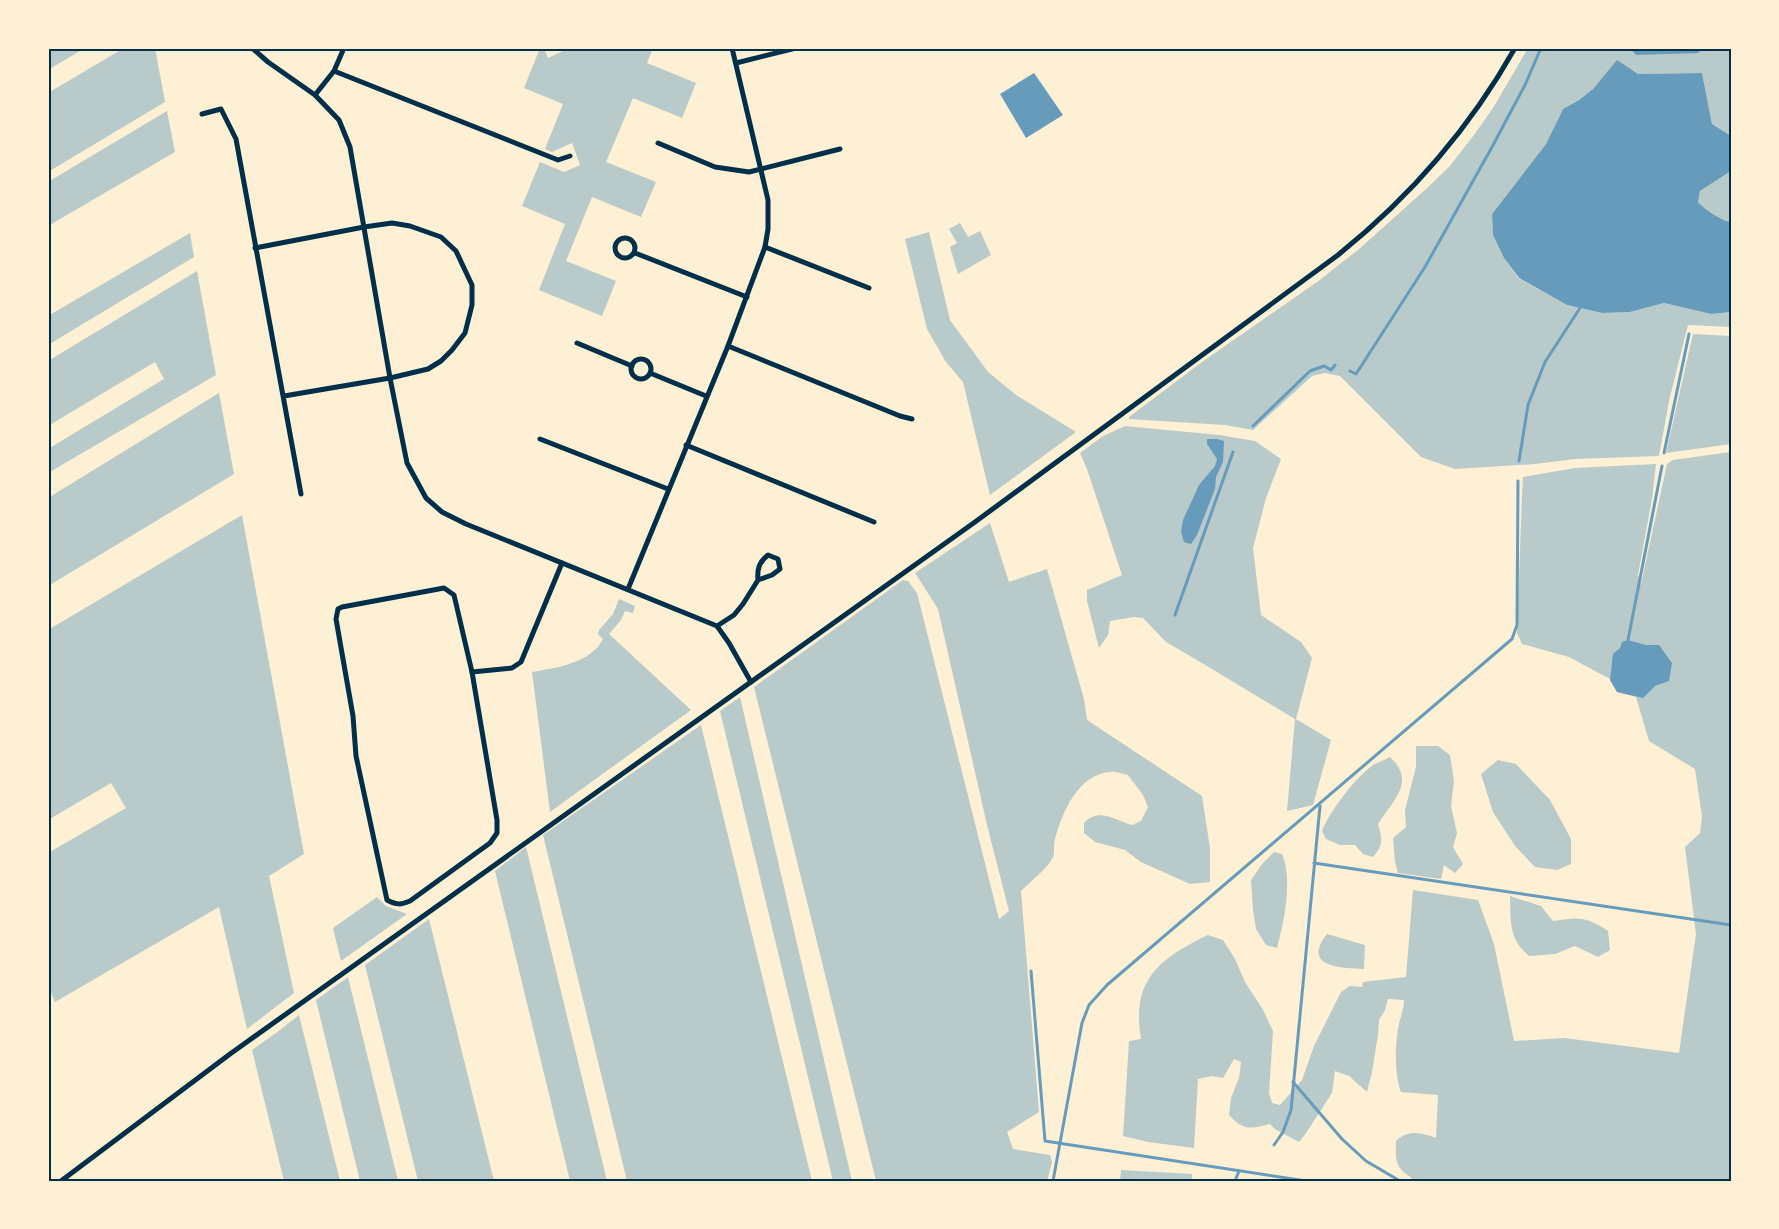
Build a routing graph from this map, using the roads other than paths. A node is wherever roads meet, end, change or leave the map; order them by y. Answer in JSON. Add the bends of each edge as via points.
{"nodes":[{"id":1,"x":252,"y":48,"type":"edge"},
{"id":2,"x":344,"y":48,"type":"edge"},
{"id":3,"x":732,"y":48,"type":"edge"},
{"id":4,"x":796,"y":48,"type":"edge"},
{"id":5,"x":1515,"y":48,"type":"edge"},
{"id":6,"x":736,"y":63,"type":"junction"},
{"id":7,"x":334,"y":71,"type":"junction"},
{"id":8,"x":315,"y":95,"type":"junction"},
{"id":9,"x":202,"y":114,"type":"dead end"},
{"id":10,"x":658,"y":144,"type":"dead end"},
{"id":11,"x":840,"y":149,"type":"dead end"},
{"id":12,"x":570,"y":156,"type":"dead end"},
{"id":13,"x":762,"y":168,"type":"junction"},
{"id":14,"x":364,"y":226,"type":"junction"},
{"id":15,"x":765,"y":247,"type":"junction"},
{"id":16,"x":255,"y":248,"type":"junction"},
{"id":17,"x":635,"y":253,"type":"junction"},
{"id":18,"x":869,"y":288,"type":"dead end"},
{"id":19,"x":747,"y":297,"type":"junction"},
{"id":20,"x":577,"y":343,"type":"dead end"},
{"id":21,"x":728,"y":346,"type":"junction"},
{"id":22,"x":632,"y":366,"type":"junction"},
{"id":23,"x":650,"y":373,"type":"junction"},
{"id":24,"x":390,"y":378,"type":"junction"},
{"id":25,"x":284,"y":396,"type":"junction"},
{"id":26,"x":706,"y":396,"type":"junction"},
{"id":27,"x":912,"y":419,"type":"dead end"},
{"id":28,"x":540,"y":439,"type":"dead end"},
{"id":29,"x":686,"y":445,"type":"junction"},
{"id":30,"x":668,"y":489,"type":"junction"},
{"id":31,"x":302,"y":494,"type":"dead end"},
{"id":32,"x":874,"y":522,"type":"dead end"},
{"id":33,"x":562,"y":563,"type":"junction"},
{"id":34,"x":758,"y":580,"type":"junction"},
{"id":35,"x":628,"y":589,"type":"junction"},
{"id":36,"x":717,"y":626,"type":"junction"},
{"id":37,"x":472,"y":672,"type":"junction"},
{"id":38,"x":751,"y":682,"type":"junction"},
{"id":39,"x":61,"y":1181,"type":"edge"}],
"edges":[{"from":1,"to":8,"type":"street"},
{"from":2,"to":7,"type":"street"},
{"from":3,"to":6,"type":"street"},
{"from":4,"to":6,"type":"street"},
{"from":5,"to":38,"type":"street","via":[[1482,102],[1440,157],[1360,237],[1119,417]]},
{"from":6,"to":13,"type":"street"},
{"from":7,"to":8,"type":"street"},
{"from":7,"to":12,"type":"street","via":[[558,160]]},
{"from":8,"to":14,"type":"street","via":[[339,120],[350,147]]},
{"from":9,"to":16,"type":"street","via":[[222,109],[236,139]]},
{"from":10,"to":13,"type":"street","via":[[716,167],[749,172]]},
{"from":11,"to":13,"type":"street"},
{"from":13,"to":15,"type":"street","via":[[769,214]]},
{"from":14,"to":16,"type":"street"},
{"from":14,"to":24,"type":"street"},
{"from":14,"to":24,"type":"street","via":[[410,226],[441,237],[456,251],[472,285],[470,317],[453,350],[428,369]]},
{"from":15,"to":18,"type":"street"},
{"from":15,"to":19,"type":"street"},
{"from":16,"to":25,"type":"street"},
{"from":17,"to":17,"type":"street","via":[[631,239],[617,241],[615,252],[620,257]]},
{"from":17,"to":19,"type":"street"},
{"from":19,"to":21,"type":"street"},
{"from":20,"to":22,"type":"street"},
{"from":21,"to":26,"type":"street"},
{"from":21,"to":27,"type":"street"},
{"from":22,"to":23,"type":"street","via":[[636,378],[643,380]]},
{"from":22,"to":23,"type":"street","via":[[639,359],[647,361]]},
{"from":23,"to":26,"type":"street"},
{"from":24,"to":25,"type":"street"},
{"from":24,"to":33,"type":"street","via":[[407,463],[426,498],[442,512],[466,524]]},
{"from":25,"to":31,"type":"street"},
{"from":26,"to":29,"type":"street"},
{"from":28,"to":30,"type":"street"},
{"from":29,"to":30,"type":"street"},
{"from":29,"to":32,"type":"street"},
{"from":30,"to":35,"type":"street"},
{"from":33,"to":35,"type":"street"},
{"from":33,"to":37,"type":"street","via":[[521,662],[512,668]]},
{"from":34,"to":34,"type":"street","via":[[762,560],[768,555],[778,559],[780,568]]},
{"from":34,"to":36,"type":"street","via":[[734,615]]},
{"from":35,"to":36,"type":"street"},
{"from":36,"to":38,"type":"street"},
{"from":37,"to":37,"type":"street","via":[[454,595],[444,588],[338,609],[336,619],[356,756],[387,900],[393,904],[410,901],[490,843],[497,833]]},
{"from":38,"to":39,"type":"street","via":[[230,1054]]}]}
